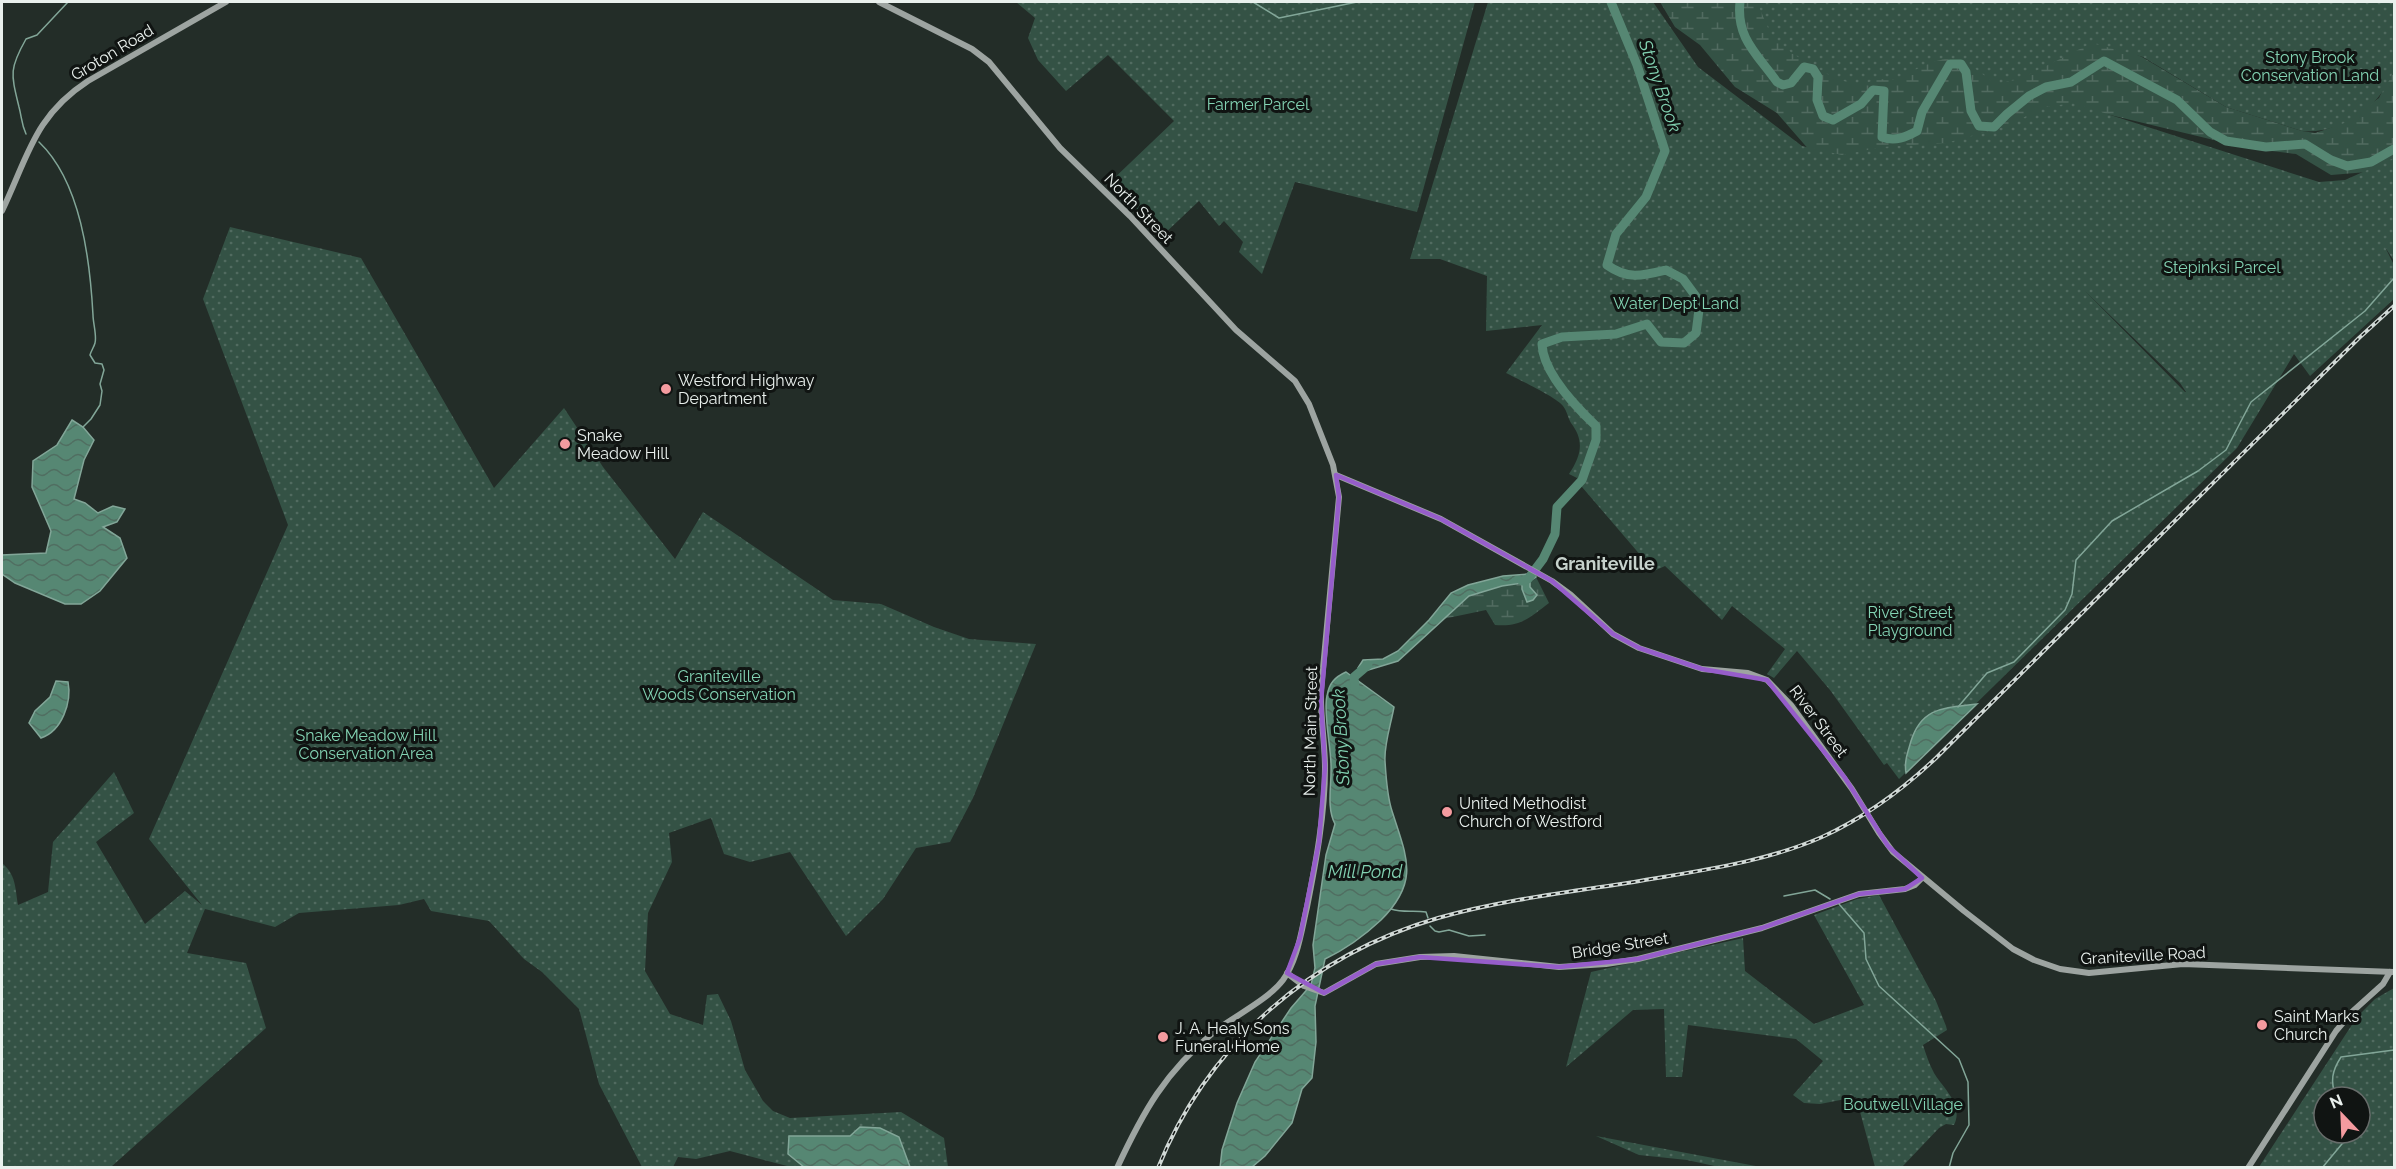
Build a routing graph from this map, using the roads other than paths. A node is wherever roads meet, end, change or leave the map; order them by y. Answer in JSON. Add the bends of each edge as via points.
{"nodes":[{"id":1,"x":226,"y":2,"type":"edge"},
{"id":2,"x":879,"y":2,"type":"edge"},
{"id":3,"x":2,"y":211,"type":"edge"},
{"id":4,"x":1336,"y":475,"type":"junction"},
{"id":5,"x":1922,"y":878,"type":"junction"},
{"id":6,"x":2379,"y":971,"type":"junction"},
{"id":7,"x":2392,"y":972,"type":"edge"},
{"id":8,"x":1287,"y":973,"type":"junction"},
{"id":9,"x":2372,"y":992,"type":"junction"},
{"id":10,"x":1117,"y":1167,"type":"edge"},
{"id":11,"x":2248,"y":1167,"type":"edge"}],
"edges":[{"from":1,"to":3,"type":"main road","name":"Groton Road","via":[[67,96],[33,137]]},
{"from":2,"to":4,"type":"main road","name":"North Street","via":[[972,49],[996,69],[1060,148],[1130,216],[1236,330],[1295,381],[1309,404]]},
{"from":4,"to":5,"type":"main road","name":"River Street","via":[[1433,515],[1540,574],[1571,595],[1613,634],[1639,648],[1702,669],[1748,673],[1767,680],[1787,699],[1845,778],[1893,852]]},
{"from":4,"to":8,"type":"main road","name":"North Main Street","via":[[1339,497],[1321,702],[1325,766],[1318,851],[1300,938]]},
{"from":5,"to":6,"type":"main road","name":"Graniteville Road","via":[[2013,949],[2068,971],[2100,973],[2203,964]]},
{"from":5,"to":8,"type":"main road","name":"Bridge Street","via":[[1905,889],[1859,894],[1762,928],[1638,959],[1558,967],[1454,956],[1420,957],[1376,964],[1324,993]]},
{"from":6,"to":7,"type":"main road","name":"Graniteville Road"},
{"from":6,"to":9,"type":"main road"},
{"from":7,"to":9,"type":"main road"},
{"from":8,"to":10,"type":"main road","name":"North Main Street","via":[[1273,990],[1205,1040],[1167,1078],[1142,1116]]},
{"from":9,"to":11,"type":"main road","via":[[2336,1031]]}]}
